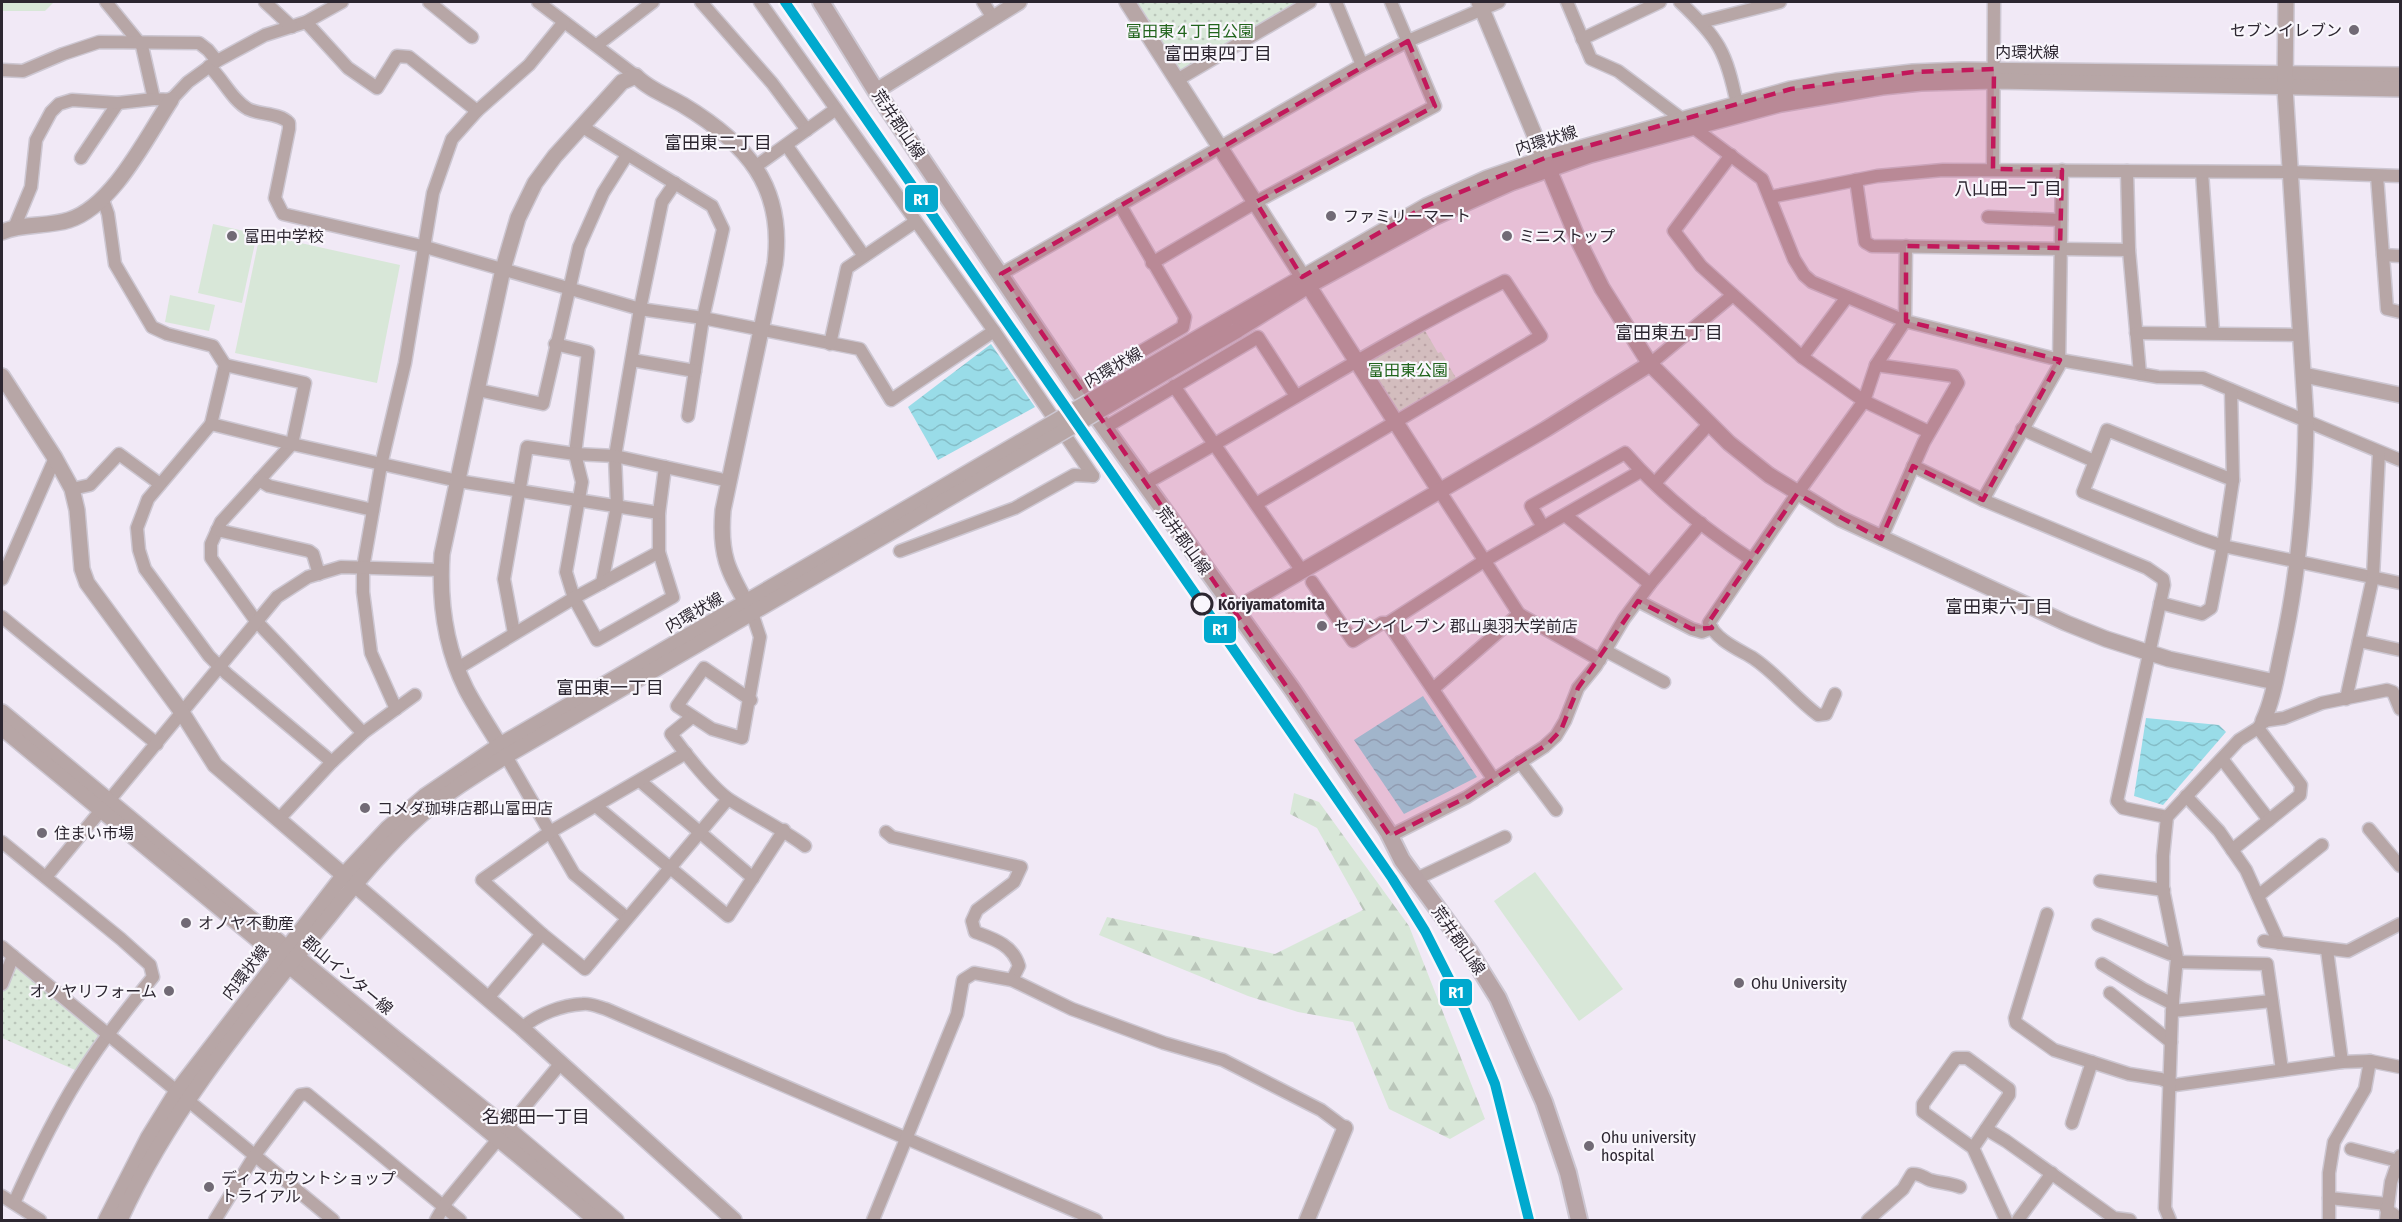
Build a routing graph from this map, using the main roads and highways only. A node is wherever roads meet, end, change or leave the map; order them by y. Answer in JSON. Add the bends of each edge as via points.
{"nodes":[{"id":1,"x":821,"y":2,"type":"edge"},
{"id":2,"x":1579,"y":1221,"type":"edge"}],
"edges":[{"from":1,"to":2,"type":"main road","name":"荒井郡山線","via":[[876,91],[1077,389],[1345,765],[1416,879],[1470,953],[1506,1015],[1544,1102]]}]}
